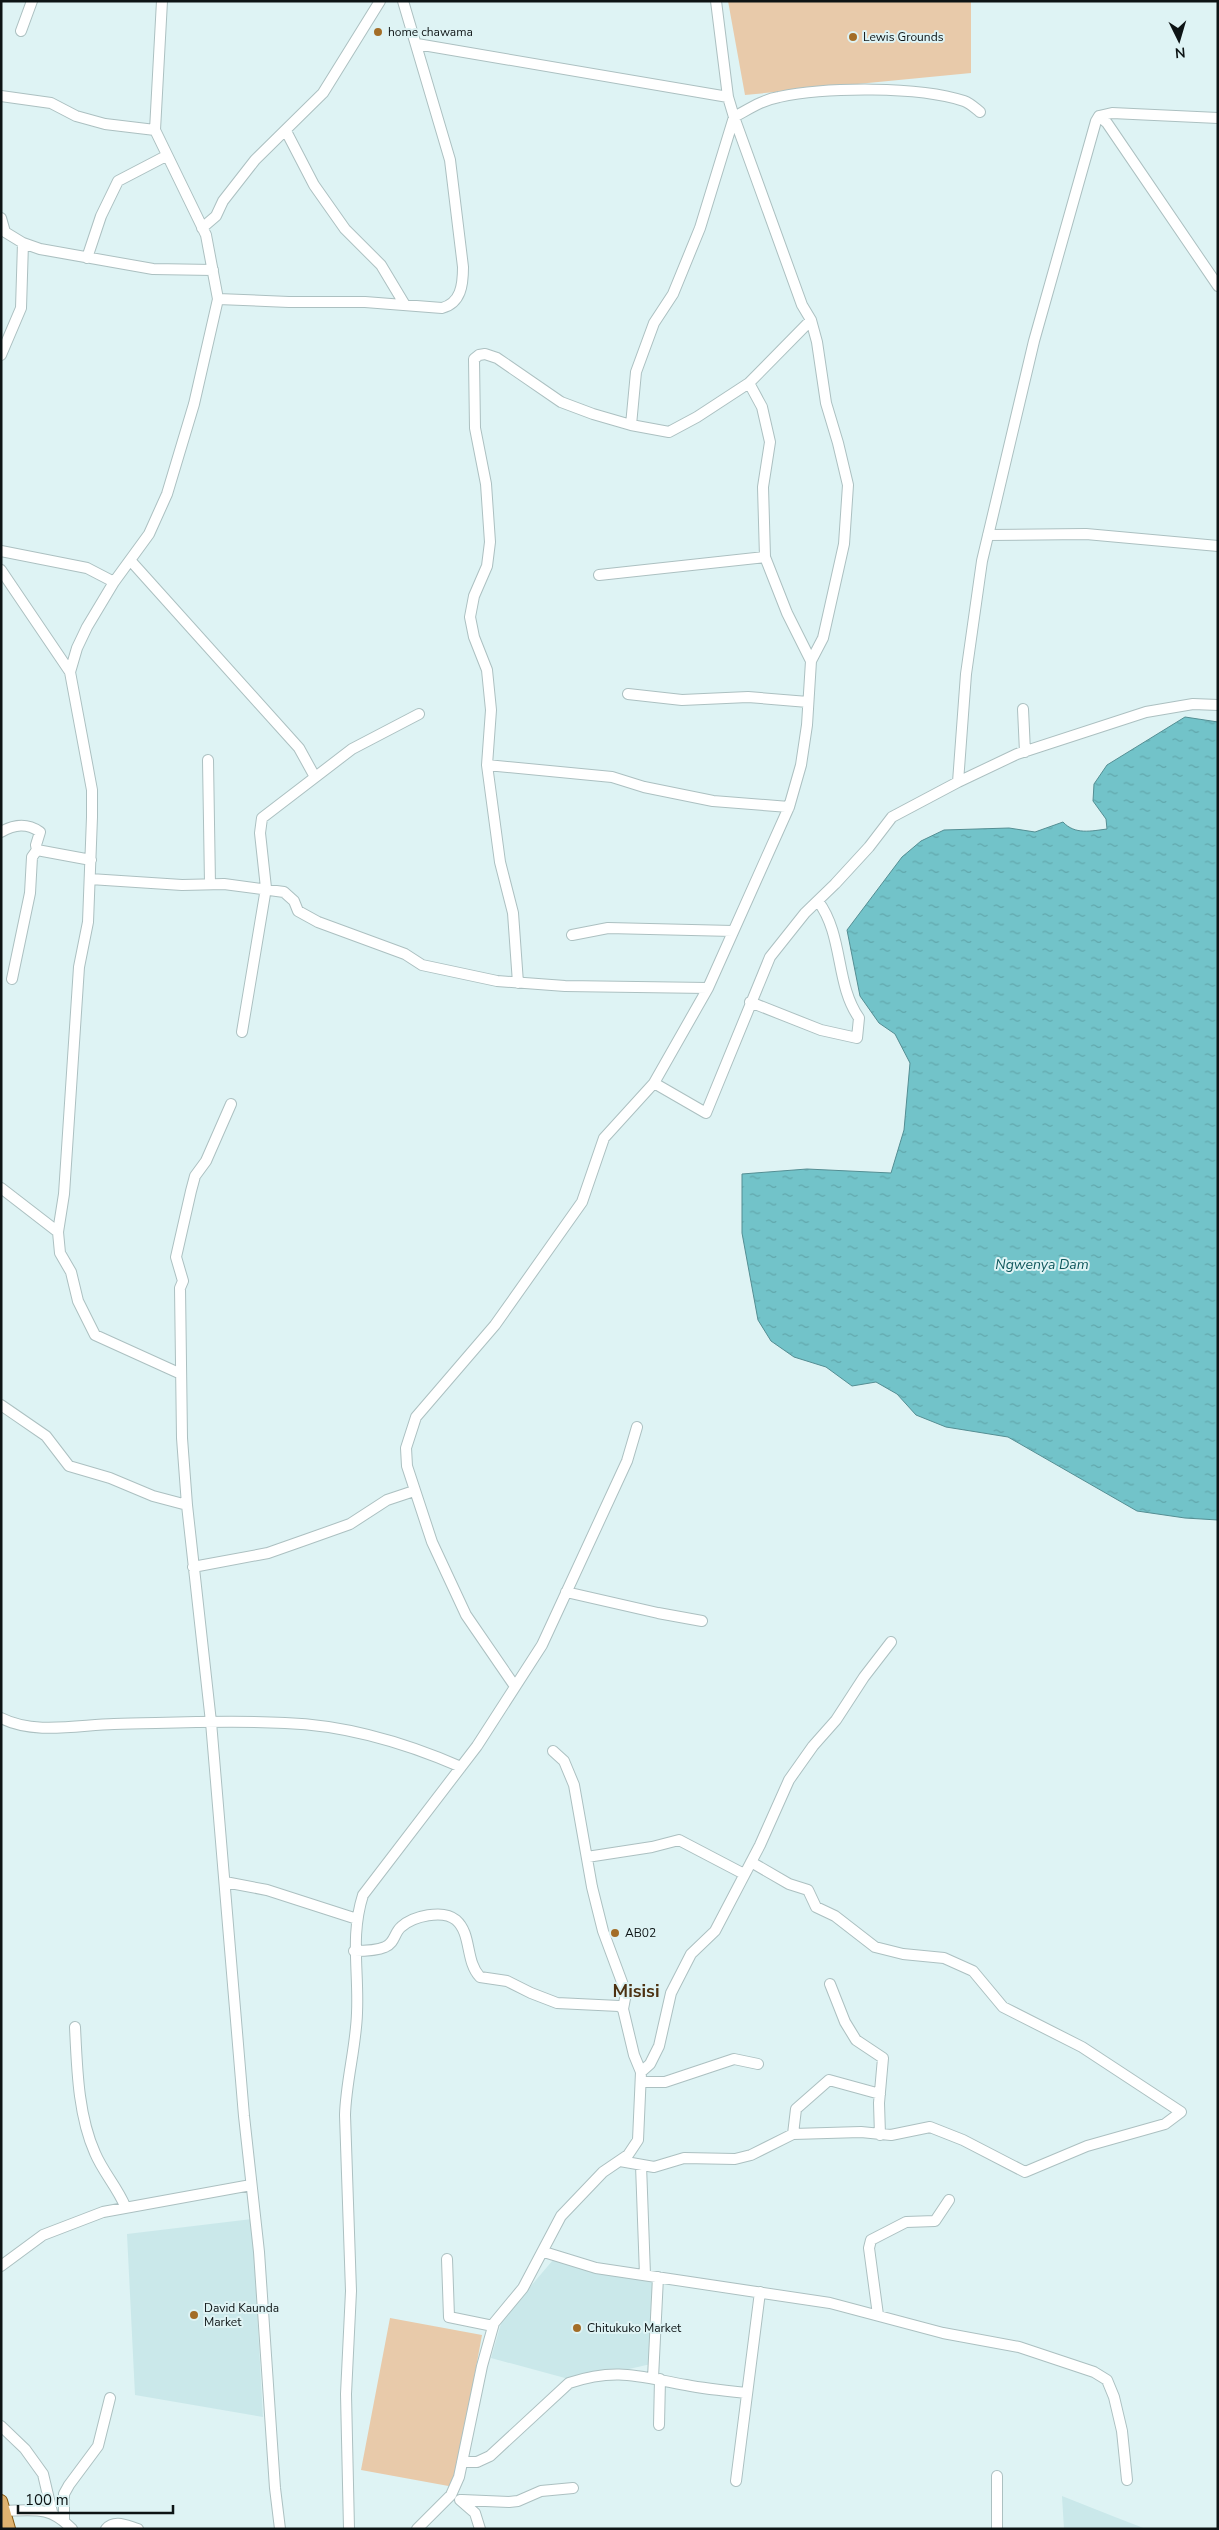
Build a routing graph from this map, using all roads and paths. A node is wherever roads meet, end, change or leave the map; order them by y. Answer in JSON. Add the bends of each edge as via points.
{"nodes":[{"id":1,"x":32,"y":1,"type":"edge"},
{"id":2,"x":162,"y":1,"type":"edge"},
{"id":3,"x":380,"y":1,"type":"edge"},
{"id":4,"x":403,"y":1,"type":"edge"},
{"id":5,"x":716,"y":1,"type":"edge"},
{"id":6,"x":21,"y":31,"type":"dead end"},
{"id":7,"x":417,"y":44,"type":"junction"},
{"id":8,"x":1,"y":96,"type":"edge"},
{"id":9,"x":728,"y":97,"type":"junction"},
{"id":10,"x":980,"y":112,"type":"dead end"},
{"id":11,"x":1100,"y":116,"type":"junction"},
{"id":12,"x":734,"y":117,"type":"junction"},
{"id":13,"x":1218,"y":118,"type":"edge"},
{"id":14,"x":155,"y":130,"type":"junction"},
{"id":15,"x":286,"y":131,"type":"junction"},
{"id":16,"x":166,"y":156,"type":"junction"},
{"id":17,"x":1,"y":218,"type":"edge"},
{"id":18,"x":202,"y":228,"type":"junction"},
{"id":19,"x":3,"y":232,"type":"edge"},
{"id":20,"x":23,"y":243,"type":"junction"},
{"id":21,"x":87,"y":258,"type":"junction"},
{"id":22,"x":213,"y":270,"type":"junction"},
{"id":23,"x":1218,"y":286,"type":"edge"},
{"id":24,"x":218,"y":299,"type":"junction"},
{"id":25,"x":405,"y":305,"type":"junction"},
{"id":26,"x":811,"y":320,"type":"junction"},
{"id":27,"x":1,"y":355,"type":"edge"},
{"id":28,"x":749,"y":382,"type":"junction"},
{"id":29,"x":631,"y":425,"type":"junction"},
{"id":30,"x":988,"y":535,"type":"junction"},
{"id":31,"x":1218,"y":546,"type":"edge"},
{"id":32,"x":1,"y":551,"type":"edge"},
{"id":33,"x":765,"y":557,"type":"junction"},
{"id":34,"x":130,"y":560,"type":"junction"},
{"id":35,"x":1,"y":570,"type":"edge"},
{"id":36,"x":599,"y":575,"type":"dead end"},
{"id":37,"x":114,"y":582,"type":"junction"},
{"id":38,"x":812,"y":661,"type":"junction"},
{"id":39,"x":70,"y":672,"type":"junction"},
{"id":40,"x":628,"y":694,"type":"dead end"},
{"id":41,"x":808,"y":702,"type":"junction"},
{"id":42,"x":1218,"y":706,"type":"edge"},
{"id":43,"x":1023,"y":709,"type":"dead end"},
{"id":44,"x":419,"y":714,"type":"dead end"},
{"id":45,"x":1025,"y":752,"type":"junction"},
{"id":46,"x":208,"y":760,"type":"dead end"},
{"id":47,"x":487,"y":765,"type":"junction"},
{"id":48,"x":315,"y":777,"type":"junction"},
{"id":49,"x":958,"y":782,"type":"junction"},
{"id":50,"x":789,"y":807,"type":"junction"},
{"id":51,"x":1,"y":832,"type":"edge"},
{"id":52,"x":37,"y":850,"type":"junction"},
{"id":53,"x":91,"y":860,"type":"junction"},
{"id":54,"x":90,"y":879,"type":"junction"},
{"id":55,"x":210,"y":884,"type":"junction"},
{"id":56,"x":266,"y":888,"type":"junction"},
{"id":57,"x":818,"y":901,"type":"junction"},
{"id":58,"x":733,"y":931,"type":"junction"},
{"id":59,"x":572,"y":935,"type":"dead end"},
{"id":60,"x":12,"y":979,"type":"dead end"},
{"id":61,"x":518,"y":983,"type":"junction"},
{"id":62,"x":708,"y":988,"type":"junction"},
{"id":63,"x":750,"y":1002,"type":"junction"},
{"id":64,"x":242,"y":1032,"type":"dead end"},
{"id":65,"x":654,"y":1083,"type":"junction"},
{"id":66,"x":231,"y":1104,"type":"dead end"},
{"id":67,"x":1,"y":1188,"type":"edge"},
{"id":68,"x":58,"y":1232,"type":"junction"},
{"id":69,"x":181,"y":1374,"type":"junction"},
{"id":70,"x":1,"y":1405,"type":"edge"},
{"id":71,"x":637,"y":1427,"type":"dead end"},
{"id":72,"x":414,"y":1491,"type":"junction"},
{"id":73,"x":187,"y":1505,"type":"junction"},
{"id":74,"x":193,"y":1567,"type":"junction"},
{"id":75,"x":566,"y":1592,"type":"junction"},
{"id":76,"x":702,"y":1621,"type":"dead end"},
{"id":77,"x":891,"y":1642,"type":"dead end"},
{"id":78,"x":514,"y":1686,"type":"junction"},
{"id":79,"x":1,"y":1718,"type":"edge"},
{"id":80,"x":211,"y":1722,"type":"junction"},
{"id":81,"x":553,"y":1751,"type":"dead end"},
{"id":82,"x":461,"y":1767,"type":"junction"},
{"id":83,"x":587,"y":1857,"type":"junction"},
{"id":84,"x":751,"y":1862,"type":"junction"},
{"id":85,"x":744,"y":1874,"type":"junction"},
{"id":86,"x":225,"y":1882,"type":"junction"},
{"id":87,"x":357,"y":1919,"type":"junction"},
{"id":88,"x":354,"y":1951,"type":"junction"},
{"id":89,"x":830,"y":1984,"type":"dead end"},
{"id":90,"x":623,"y":2008,"type":"junction"},
{"id":91,"x":75,"y":2027,"type":"dead end"},
{"id":92,"x":758,"y":2064,"type":"dead end"},
{"id":93,"x":641,"y":2077,"type":"junction"},
{"id":94,"x":880,"y":2094,"type":"junction"},
{"id":95,"x":793,"y":2134,"type":"junction"},
{"id":96,"x":880,"y":2135,"type":"junction"},
{"id":97,"x":620,"y":2162,"type":"junction"},
{"id":98,"x":642,"y":2165,"type":"junction"},
{"id":99,"x":251,"y":2185,"type":"junction"},
{"id":100,"x":949,"y":2200,"type":"dead end"},
{"id":101,"x":125,"y":2206,"type":"junction"},
{"id":102,"x":544,"y":2252,"type":"junction"},
{"id":103,"x":447,"y":2259,"type":"dead end"},
{"id":104,"x":1,"y":2266,"type":"edge"},
{"id":105,"x":645,"y":2275,"type":"junction"},
{"id":106,"x":658,"y":2277,"type":"junction"},
{"id":107,"x":760,"y":2292,"type":"junction"},
{"id":108,"x":878,"y":2315,"type":"junction"},
{"id":109,"x":493,"y":2326,"type":"junction"},
{"id":110,"x":656,"y":2379,"type":"junction"},
{"id":111,"x":747,"y":2393,"type":"junction"},
{"id":112,"x":110,"y":2398,"type":"dead end"},
{"id":113,"x":1,"y":2426,"type":"edge"},
{"id":114,"x":659,"y":2426,"type":"dead end"},
{"id":115,"x":462,"y":2462,"type":"junction"},
{"id":116,"x":997,"y":2476,"type":"dead end"},
{"id":117,"x":1127,"y":2480,"type":"dead end"},
{"id":118,"x":736,"y":2481,"type":"dead end"},
{"id":119,"x":573,"y":2488,"type":"dead end"},
{"id":120,"x":451,"y":2495,"type":"junction"},
{"id":121,"x":462,"y":2500,"type":"junction"},
{"id":122,"x":3,"y":2506,"type":"edge"},
{"id":123,"x":52,"y":2512,"type":"junction"},
{"id":124,"x":64,"y":2520,"type":"junction"},
{"id":125,"x":9,"y":2529,"type":"edge"},
{"id":126,"x":72,"y":2529,"type":"edge"},
{"id":127,"x":106,"y":2529,"type":"edge"},
{"id":128,"x":138,"y":2529,"type":"edge"},
{"id":129,"x":280,"y":2529,"type":"edge"},
{"id":130,"x":349,"y":2529,"type":"edge"},
{"id":131,"x":417,"y":2529,"type":"edge"},
{"id":132,"x":480,"y":2529,"type":"edge"},
{"id":133,"x":998,"y":2529,"type":"edge"}],
"edges":[{"from":1,"to":6,"type":"street"},
{"from":2,"to":14,"type":"street"},
{"from":3,"to":15,"type":"street","via":[[323,93]]},
{"from":4,"to":7,"type":"street"},
{"from":5,"to":9,"type":"street"},
{"from":7,"to":9,"type":"street"},
{"from":7,"to":25,"type":"street","via":[[450,160],[463,280],[457,300],[450,306]]},
{"from":8,"to":14,"type":"street","via":[[51,104],[76,116],[105,124]]},
{"from":9,"to":12,"type":"street"},
{"from":10,"to":12,"type":"street","via":[[967,102],[935,94],[855,89],[779,97],[761,102]]},
{"from":11,"to":13,"type":"street","via":[[1112,113]]},
{"from":11,"to":23,"type":"street"},
{"from":11,"to":30,"type":"street","via":[[1034,341]]},
{"from":12,"to":26,"type":"street","via":[[802,305]]},
{"from":12,"to":29,"type":"street","via":[[700,228],[673,294],[654,323],[636,372]]},
{"from":14,"to":16,"type":"street"},
{"from":15,"to":18,"type":"street","via":[[270,143],[223,201],[216,216]]},
{"from":15,"to":25,"type":"street","via":[[319,193],[344,229],[381,265]]},
{"from":16,"to":18,"type":"street"},
{"from":16,"to":21,"type":"street","via":[[118,181],[101,216]]},
{"from":17,"to":19,"type":"street"},
{"from":18,"to":22,"type":"street"},
{"from":19,"to":20,"type":"street"},
{"from":20,"to":21,"type":"street"},
{"from":20,"to":27,"type":"street","via":[[21,308]]},
{"from":21,"to":22,"type":"street","via":[[154,269]]},
{"from":22,"to":24,"type":"street"},
{"from":24,"to":25,"type":"street"},
{"from":24,"to":34,"type":"street","via":[[194,404],[167,494],[150,534]]},
{"from":26,"to":28,"type":"street"},
{"from":26,"to":38,"type":"street","via":[[819,350],[826,403],[848,485],[844,544],[823,638]]},
{"from":28,"to":29,"type":"street","via":[[669,432]]},
{"from":28,"to":33,"type":"street","via":[[762,407],[770,442],[762,486]]},
{"from":29,"to":47,"type":"street","via":[[561,402],[497,358],[485,354],[474,359],[475,428],[486,484],[490,542],[487,566],[474,596],[470,618],[487,670],[491,710]]},
{"from":30,"to":31,"type":"street","via":[[1086,534]]},
{"from":30,"to":49,"type":"street","via":[[966,674]]},
{"from":32,"to":37,"type":"street","via":[[87,568]]},
{"from":33,"to":36,"type":"street"},
{"from":33,"to":38,"type":"street","via":[[787,613]]},
{"from":34,"to":37,"type":"street"},
{"from":34,"to":48,"type":"street","via":[[299,748]]},
{"from":35,"to":39,"type":"street"},
{"from":37,"to":39,"type":"street","via":[[87,627]]},
{"from":38,"to":41,"type":"street"},
{"from":39,"to":53,"type":"street","via":[[92,790]]},
{"from":40,"to":41,"type":"street","via":[[682,700],[748,698]]},
{"from":41,"to":50,"type":"street","via":[[800,765]]},
{"from":42,"to":45,"type":"street","via":[[1193,704],[1146,712]]},
{"from":43,"to":45,"type":"street"},
{"from":44,"to":48,"type":"street","via":[[352,748]]},
{"from":45,"to":49,"type":"street"},
{"from":46,"to":55,"type":"street"},
{"from":47,"to":50,"type":"street","via":[[612,777],[713,801]]},
{"from":47,"to":61,"type":"street","via":[[500,862],[513,913]]},
{"from":48,"to":56,"type":"street","via":[[262,818],[260,833]]},
{"from":49,"to":57,"type":"street","via":[[892,817],[869,847]]},
{"from":50,"to":58,"type":"street"},
{"from":51,"to":52,"type":"street","via":[[10,827],[30,826],[40,832]]},
{"from":52,"to":53,"type":"street"},
{"from":52,"to":60,"type":"street","via":[[32,857],[30,893]]},
{"from":53,"to":54,"type":"street"},
{"from":54,"to":55,"type":"street"},
{"from":54,"to":68,"type":"street","via":[[88,922],[79,967],[64,1194]]},
{"from":55,"to":56,"type":"street"},
{"from":56,"to":61,"type":"street","via":[[284,892],[294,901],[298,911],[318,922],[405,954],[422,965],[472,977]]},
{"from":56,"to":64,"type":"street"},
{"from":57,"to":63,"type":"street","via":[[805,912],[770,957]]},
{"from":57,"to":63,"type":"street","via":[[835,935],[849,1003],[859,1018],[857,1038],[821,1030]]},
{"from":58,"to":59,"type":"street","via":[[608,928]]},
{"from":58,"to":62,"type":"street"},
{"from":61,"to":62,"type":"street"},
{"from":62,"to":65,"type":"street"},
{"from":63,"to":65,"type":"street","via":[[706,1113]]},
{"from":65,"to":72,"type":"street","via":[[604,1138],[582,1202],[511,1302],[416,1417],[406,1448]]},
{"from":66,"to":69,"type":"street","via":[[196,1176],[176,1257],[183,1281],[180,1288]]},
{"from":67,"to":68,"type":"street"},
{"from":68,"to":69,"type":"street","via":[[60,1253],[71,1272],[78,1301],[95,1335]]},
{"from":69,"to":73,"type":"street"},
{"from":70,"to":73,"type":"street","via":[[46,1436],[69,1466]]},
{"from":71,"to":75,"type":"street","via":[[627,1461]]},
{"from":72,"to":74,"type":"street","via":[[387,1500],[350,1524],[305,1540],[268,1552]]},
{"from":72,"to":78,"type":"street","via":[[432,1542],[466,1615]]},
{"from":73,"to":74,"type":"street"},
{"from":74,"to":80,"type":"street"},
{"from":75,"to":76,"type":"street"},
{"from":75,"to":78,"type":"street","via":[[542,1645]]},
{"from":77,"to":84,"type":"street","via":[[789,1780]]},
{"from":78,"to":82,"type":"street","via":[[491,1726]]},
{"from":79,"to":80,"type":"street","via":[[34,1727]]},
{"from":80,"to":82,"type":"street","via":[[286,1723],[331,1728],[422,1751]]},
{"from":80,"to":86,"type":"street"},
{"from":81,"to":83,"type":"street","via":[[570,1772]]},
{"from":82,"to":87,"type":"street","via":[[363,1895]]},
{"from":83,"to":85,"type":"street","via":[[679,1840]]},
{"from":83,"to":90,"type":"street","via":[[607,1944],[626,1993]]},
{"from":84,"to":85,"type":"street"},
{"from":84,"to":96,"type":"street","via":[[789,1884],[808,1890],[816,1907],[835,1916],[875,1947],[902,1954],[944,1958],[973,1971],[1003,2008],[1082,2047],[1181,2112],[1165,2124],[1087,2146],[1024,2172],[944,2131],[930,2128]]},
{"from":85,"to":93,"type":"street","via":[[715,1931],[691,1954],[671,1993],[654,2057]]},
{"from":86,"to":87,"type":"street","via":[[267,1890]]},
{"from":86,"to":99,"type":"street"},
{"from":87,"to":88,"type":"street"},
{"from":88,"to":90,"type":"street","via":[[385,1947],[394,1941],[399,1928],[416,1918],[451,1917],[462,1927],[472,1964],[480,1976],[508,1981],[557,2003]]},
{"from":88,"to":130,"type":"street","via":[[357,2014],[345,2115],[351,2291],[346,2394]]},
{"from":89,"to":94,"type":"street","via":[[856,2040],[882,2055]]},
{"from":90,"to":93,"type":"street"},
{"from":91,"to":101,"type":"street","via":[[78,2077],[88,2132],[101,2166],[119,2191]]},
{"from":92,"to":93,"type":"street","via":[[734,2059],[665,2082]]},
{"from":93,"to":97,"type":"street","via":[[638,2140]]},
{"from":94,"to":95,"type":"street","via":[[829,2080],[796,2109]]},
{"from":94,"to":96,"type":"street"},
{"from":95,"to":96,"type":"street","via":[[861,2132]]},
{"from":95,"to":98,"type":"street","via":[[751,2156],[735,2159],[684,2158],[662,2167]]},
{"from":97,"to":98,"type":"street"},
{"from":97,"to":102,"type":"street","via":[[603,2172],[561,2216]]},
{"from":98,"to":105,"type":"street"},
{"from":99,"to":101,"type":"street"},
{"from":99,"to":129,"type":"street"},
{"from":100,"to":108,"type":"street","via":[[935,2221],[906,2222],[871,2240],[869,2248]]},
{"from":101,"to":104,"type":"street","via":[[43,2235]]},
{"from":102,"to":105,"type":"street","via":[[596,2268]]},
{"from":102,"to":109,"type":"street","via":[[523,2288],[499,2314]]},
{"from":103,"to":109,"type":"street","via":[[449,2317]]},
{"from":105,"to":106,"type":"street"},
{"from":106,"to":107,"type":"street"},
{"from":106,"to":110,"type":"street"},
{"from":107,"to":108,"type":"street","via":[[830,2303]]},
{"from":107,"to":111,"type":"street"},
{"from":108,"to":117,"type":"street","via":[[943,2333],[1036,2352],[1101,2376],[1107,2380],[1119,2415]]},
{"from":109,"to":115,"type":"street"},
{"from":110,"to":111,"type":"street"},
{"from":110,"to":114,"type":"street"},
{"from":110,"to":115,"type":"street","via":[[627,2373],[583,2378],[569,2383],[490,2456],[477,2462]]},
{"from":111,"to":118,"type":"street"},
{"from":112,"to":124,"type":"street","via":[[98,2446],[64,2494]]},
{"from":113,"to":123,"type":"street","via":[[25,2449],[43,2474]]},
{"from":115,"to":120,"type":"street"},
{"from":116,"to":133,"type":"street"},
{"from":119,"to":121,"type":"street","via":[[541,2491],[509,2502]]},
{"from":120,"to":121,"type":"street"},
{"from":120,"to":131,"type":"street"},
{"from":121,"to":132,"type":"street","via":[[475,2513]]},
{"from":122,"to":123,"type":"street"},
{"from":122,"to":125,"type":"main road"},
{"from":123,"to":124,"type":"street"},
{"from":124,"to":126,"type":"street"},
{"from":127,"to":128,"type":"street","via":[[118,2523]]}]}
